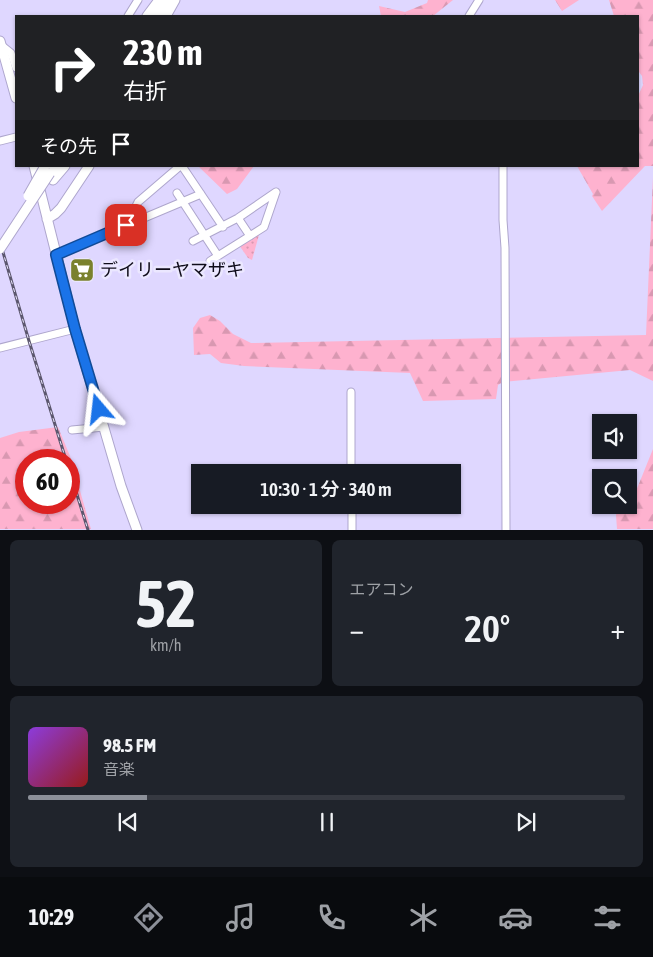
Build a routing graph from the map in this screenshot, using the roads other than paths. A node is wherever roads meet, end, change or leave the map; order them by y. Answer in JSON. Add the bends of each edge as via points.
{"nodes":[{"id":1,"x":138,"y":0,"type":"edge"},
{"id":2,"x":174,"y":0,"type":"edge"},
{"id":3,"x":479,"y":0,"type":"edge"},
{"id":4,"x":165,"y":1,"type":"edge"},
{"id":5,"x":129,"y":15,"type":"edge"},
{"id":6,"x":148,"y":15,"type":"edge"},
{"id":7,"x":158,"y":15,"type":"edge"},
{"id":8,"x":166,"y":15,"type":"edge"},
{"id":9,"x":470,"y":15,"type":"edge"},
{"id":10,"x":1,"y":43,"type":"edge"},
{"id":11,"x":15,"y":65,"type":"edge"},
{"id":12,"x":15,"y":94,"type":"edge"},
{"id":13,"x":15,"y":137,"type":"edge"},
{"id":14,"x":0,"y":141,"type":"edge"},
{"id":15,"x":34,"y":167,"type":"edge"},
{"id":16,"x":63,"y":167,"type":"edge"},
{"id":17,"x":88,"y":167,"type":"edge"},
{"id":18,"x":180,"y":167,"type":"edge"},
{"id":19,"x":182,"y":167,"type":"edge"},
{"id":20,"x":503,"y":167,"type":"edge"},
{"id":21,"x":51,"y":172,"type":"edge"},
{"id":22,"x":177,"y":193,"type":"dead end"},
{"id":23,"x":201,"y":194,"type":"junction"},
{"id":24,"x":182,"y":202,"type":"junction"},
{"id":25,"x":238,"y":218,"type":"junction"},
{"id":26,"x":47,"y":219,"type":"junction"},
{"id":27,"x":140,"y":219,"type":"junction"},
{"id":28,"x":223,"y":227,"type":"junction"},
{"id":29,"x":205,"y":236,"type":"junction"},
{"id":30,"x":250,"y":236,"type":"junction"},
{"id":31,"x":193,"y":241,"type":"dead end"},
{"id":32,"x":0,"y":244,"type":"edge"},
{"id":33,"x":0,"y":249,"type":"edge"},
{"id":34,"x":56,"y":255,"type":"junction"},
{"id":35,"x":218,"y":256,"type":"junction"},
{"id":36,"x":210,"y":261,"type":"dead end"},
{"id":37,"x":75,"y":329,"type":"junction"},
{"id":38,"x":0,"y":348,"type":"edge"},
{"id":39,"x":351,"y":392,"type":"dead end"},
{"id":40,"x":104,"y":428,"type":"junction"},
{"id":41,"x":72,"y":430,"type":"dead end"},
{"id":42,"x":351,"y":464,"type":"edge"},
{"id":43,"x":352,"y":514,"type":"edge"},
{"id":44,"x":137,"y":530,"type":"edge"},
{"id":45,"x":352,"y":530,"type":"edge"},
{"id":46,"x":506,"y":530,"type":"edge"}],
"edges":[{"from":1,"to":5,"type":"street"},
{"from":2,"to":8,"type":"main road"},
{"from":3,"to":9,"type":"street"},
{"from":4,"to":6,"type":"main road"},
{"from":4,"to":7,"type":"main road"},
{"from":10,"to":11,"type":"street","via":[[11,53]]},
{"from":10,"to":12,"type":"main road"},
{"from":13,"to":14,"type":"street"},
{"from":15,"to":26,"type":"main road"},
{"from":16,"to":21,"type":"main road"},
{"from":17,"to":26,"type":"main road","via":[[61,208]]},
{"from":18,"to":27,"type":"street","via":[[138,202]]},
{"from":19,"to":23,"type":"street"},
{"from":20,"to":46,"type":"street"},
{"from":21,"to":32,"type":"main road","bridge":true},
{"from":21,"to":33,"type":"main road","bridge":true},
{"from":22,"to":24,"type":"street"},
{"from":23,"to":24,"type":"street"},
{"from":23,"to":28,"type":"street"},
{"from":24,"to":27,"type":"street"},
{"from":24,"to":29,"type":"street"},
{"from":25,"to":28,"type":"street"},
{"from":25,"to":30,"type":"street"},
{"from":25,"to":30,"type":"street","via":[[276,192],[264,226]]},
{"from":26,"to":34,"type":"main road"},
{"from":27,"to":34,"type":"street"},
{"from":28,"to":29,"type":"street"},
{"from":29,"to":31,"type":"street"},
{"from":29,"to":35,"type":"street"},
{"from":30,"to":35,"type":"street"},
{"from":34,"to":37,"type":"main road"},
{"from":35,"to":36,"type":"street"},
{"from":37,"to":38,"type":"street"},
{"from":37,"to":40,"type":"main road"},
{"from":39,"to":42,"type":"street"},
{"from":40,"to":41,"type":"street"},
{"from":40,"to":44,"type":"main road"},
{"from":43,"to":45,"type":"street"}]}
